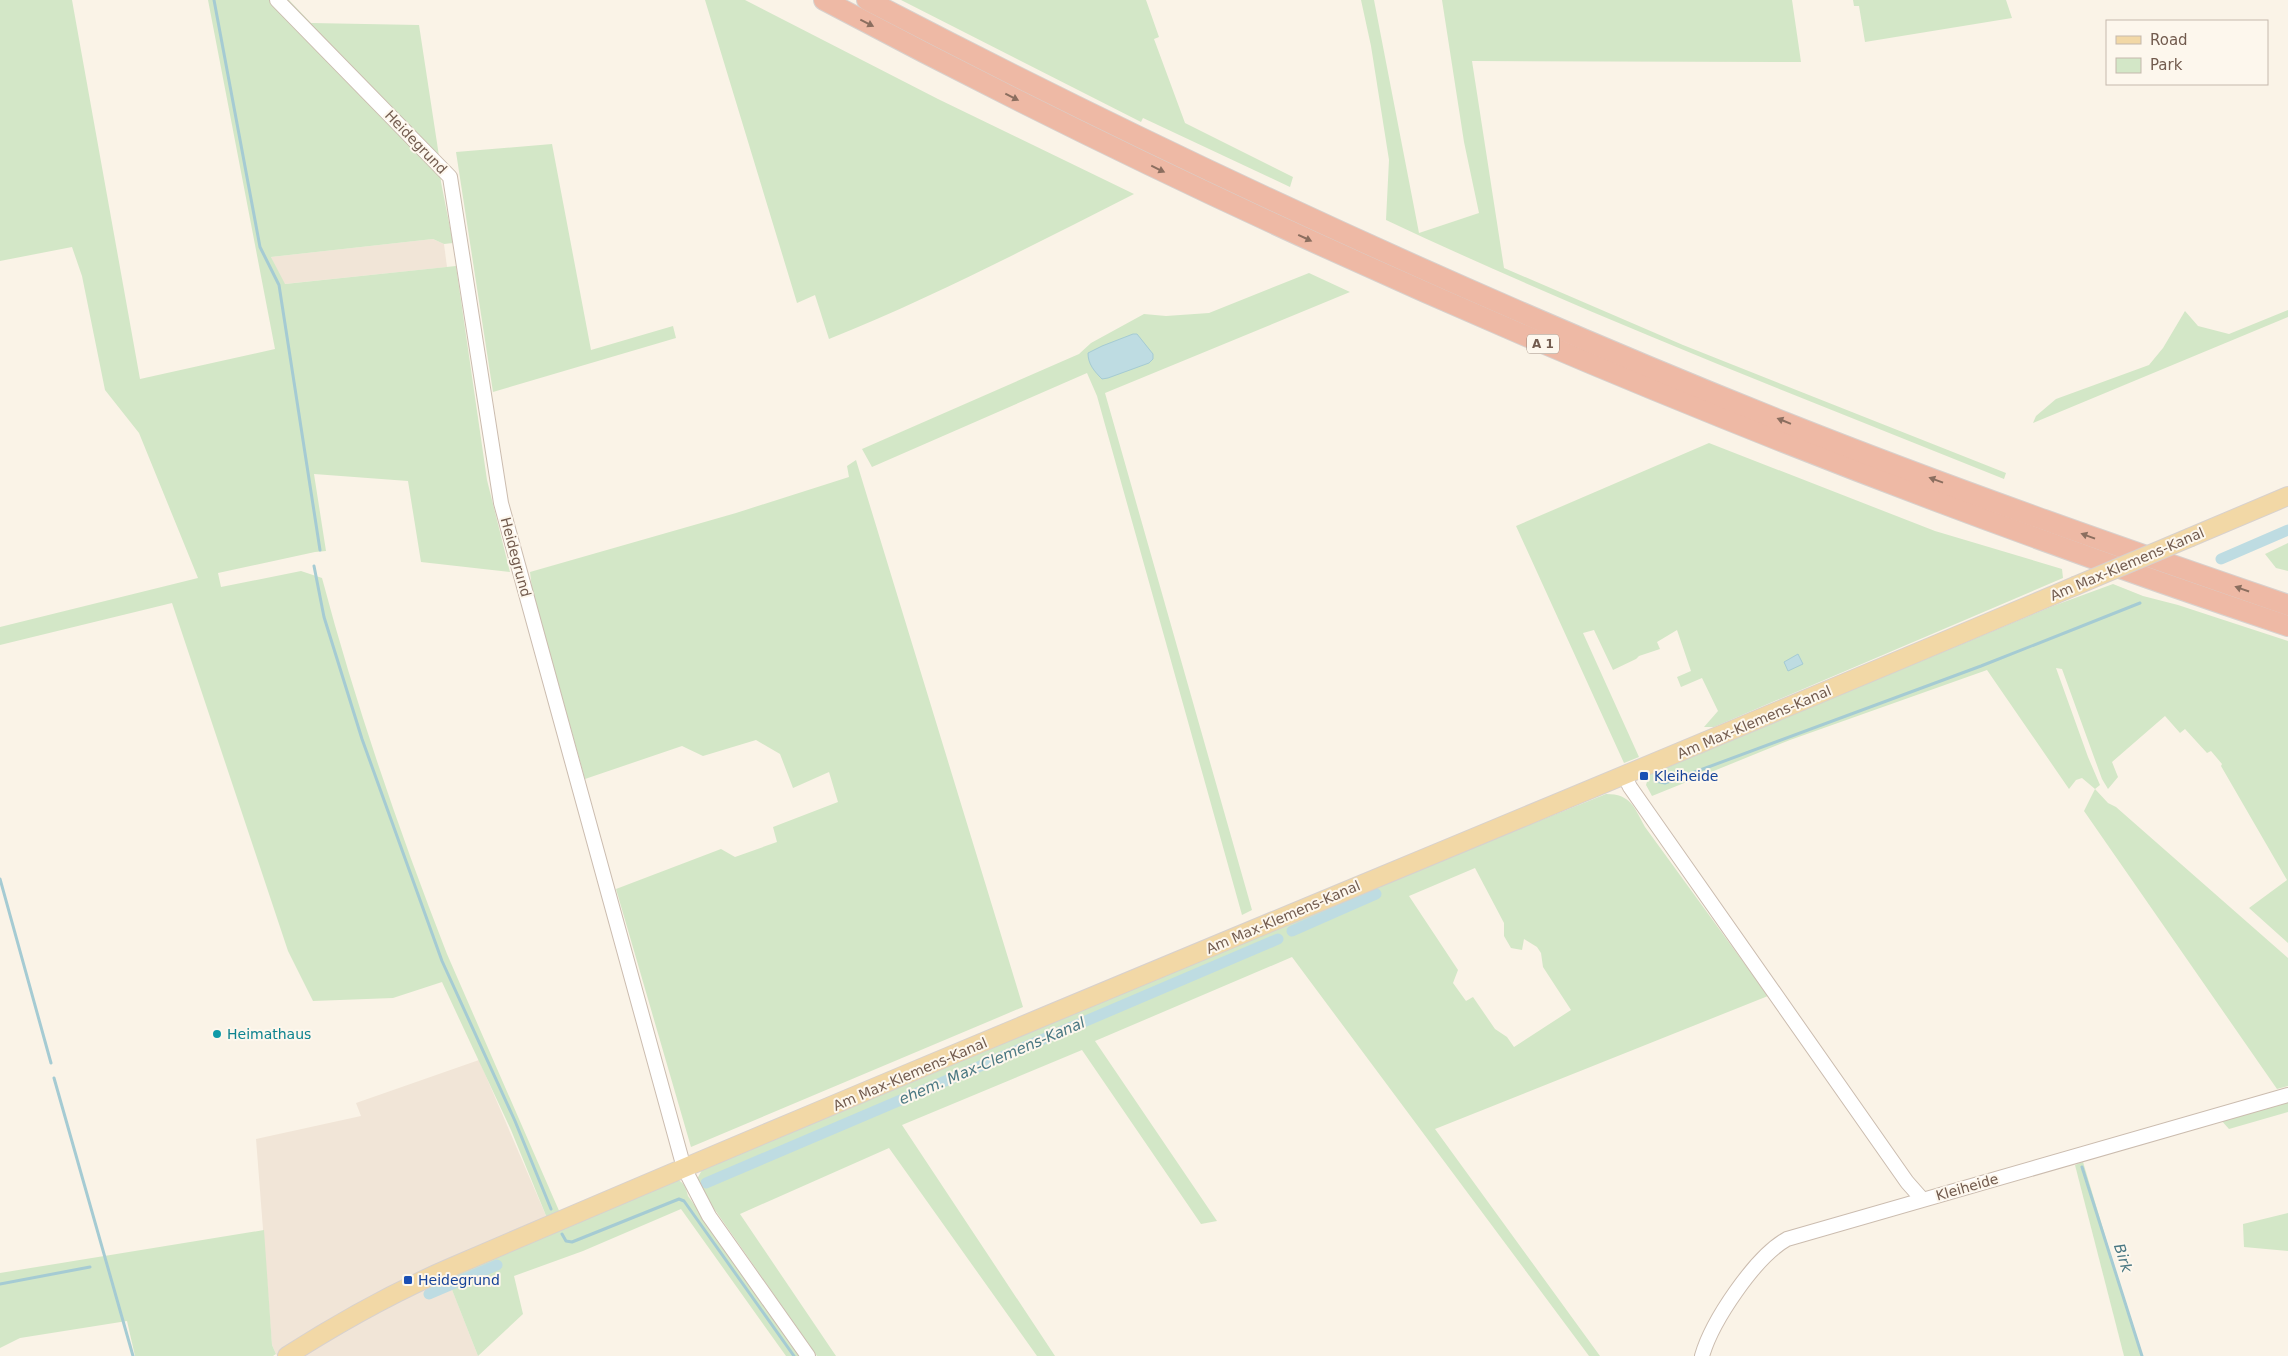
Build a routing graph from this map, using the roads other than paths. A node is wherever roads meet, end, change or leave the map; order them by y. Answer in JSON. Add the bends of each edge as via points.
{"nodes":[{"id":1,"x":277,"y":0,"type":"edge"},
{"id":2,"x":824,"y":0,"type":"edge"},
{"id":3,"x":867,"y":0,"type":"edge"},
{"id":4,"x":2288,"y":496,"type":"edge"},
{"id":5,"x":2288,"y":605,"type":"edge"},
{"id":6,"x":2288,"y":626,"type":"edge"},
{"id":7,"x":1625,"y":777,"type":"junction"},
{"id":8,"x":2288,"y":1095,"type":"edge"},
{"id":9,"x":684,"y":1168,"type":"junction"},
{"id":10,"x":1922,"y":1199,"type":"junction"},
{"id":11,"x":287,"y":1356,"type":"edge"},
{"id":12,"x":808,"y":1356,"type":"edge"},
{"id":13,"x":1702,"y":1356,"type":"edge"}],
"edges":[{"from":1,"to":9,"type":"street","name":"Heidegrund","via":[[450,177],[501,503]]},
{"from":2,"to":6,"type":"highway","number":"A 1","one_way":true,"via":[[1194,186],[1400,281],[1592,364],[1967,513]]},
{"from":5,"to":3,"type":"highway","number":"A 1","one_way":true,"via":[[1929,477],[1579,337],[1192,163]]},
{"from":4,"to":7,"type":"main road","name":"Am Max-Klemens-Kanal","bridge":true},
{"from":7,"to":9,"type":"main road","name":"Am Max-Klemens-Kanal"},
{"from":7,"to":10,"type":"street"},
{"from":8,"to":10,"type":"street","name":"Kleiheide"},
{"from":9,"to":11,"type":"main road","name":"Am Max-Klemens-Kanal","via":[[398,1290]]},
{"from":9,"to":12,"type":"street","name":"Heidegrund","via":[[709,1216]]},
{"from":10,"to":13,"type":"street","name":"Kleiheide","via":[[1796,1236],[1772,1249],[1715,1324]]}]}
